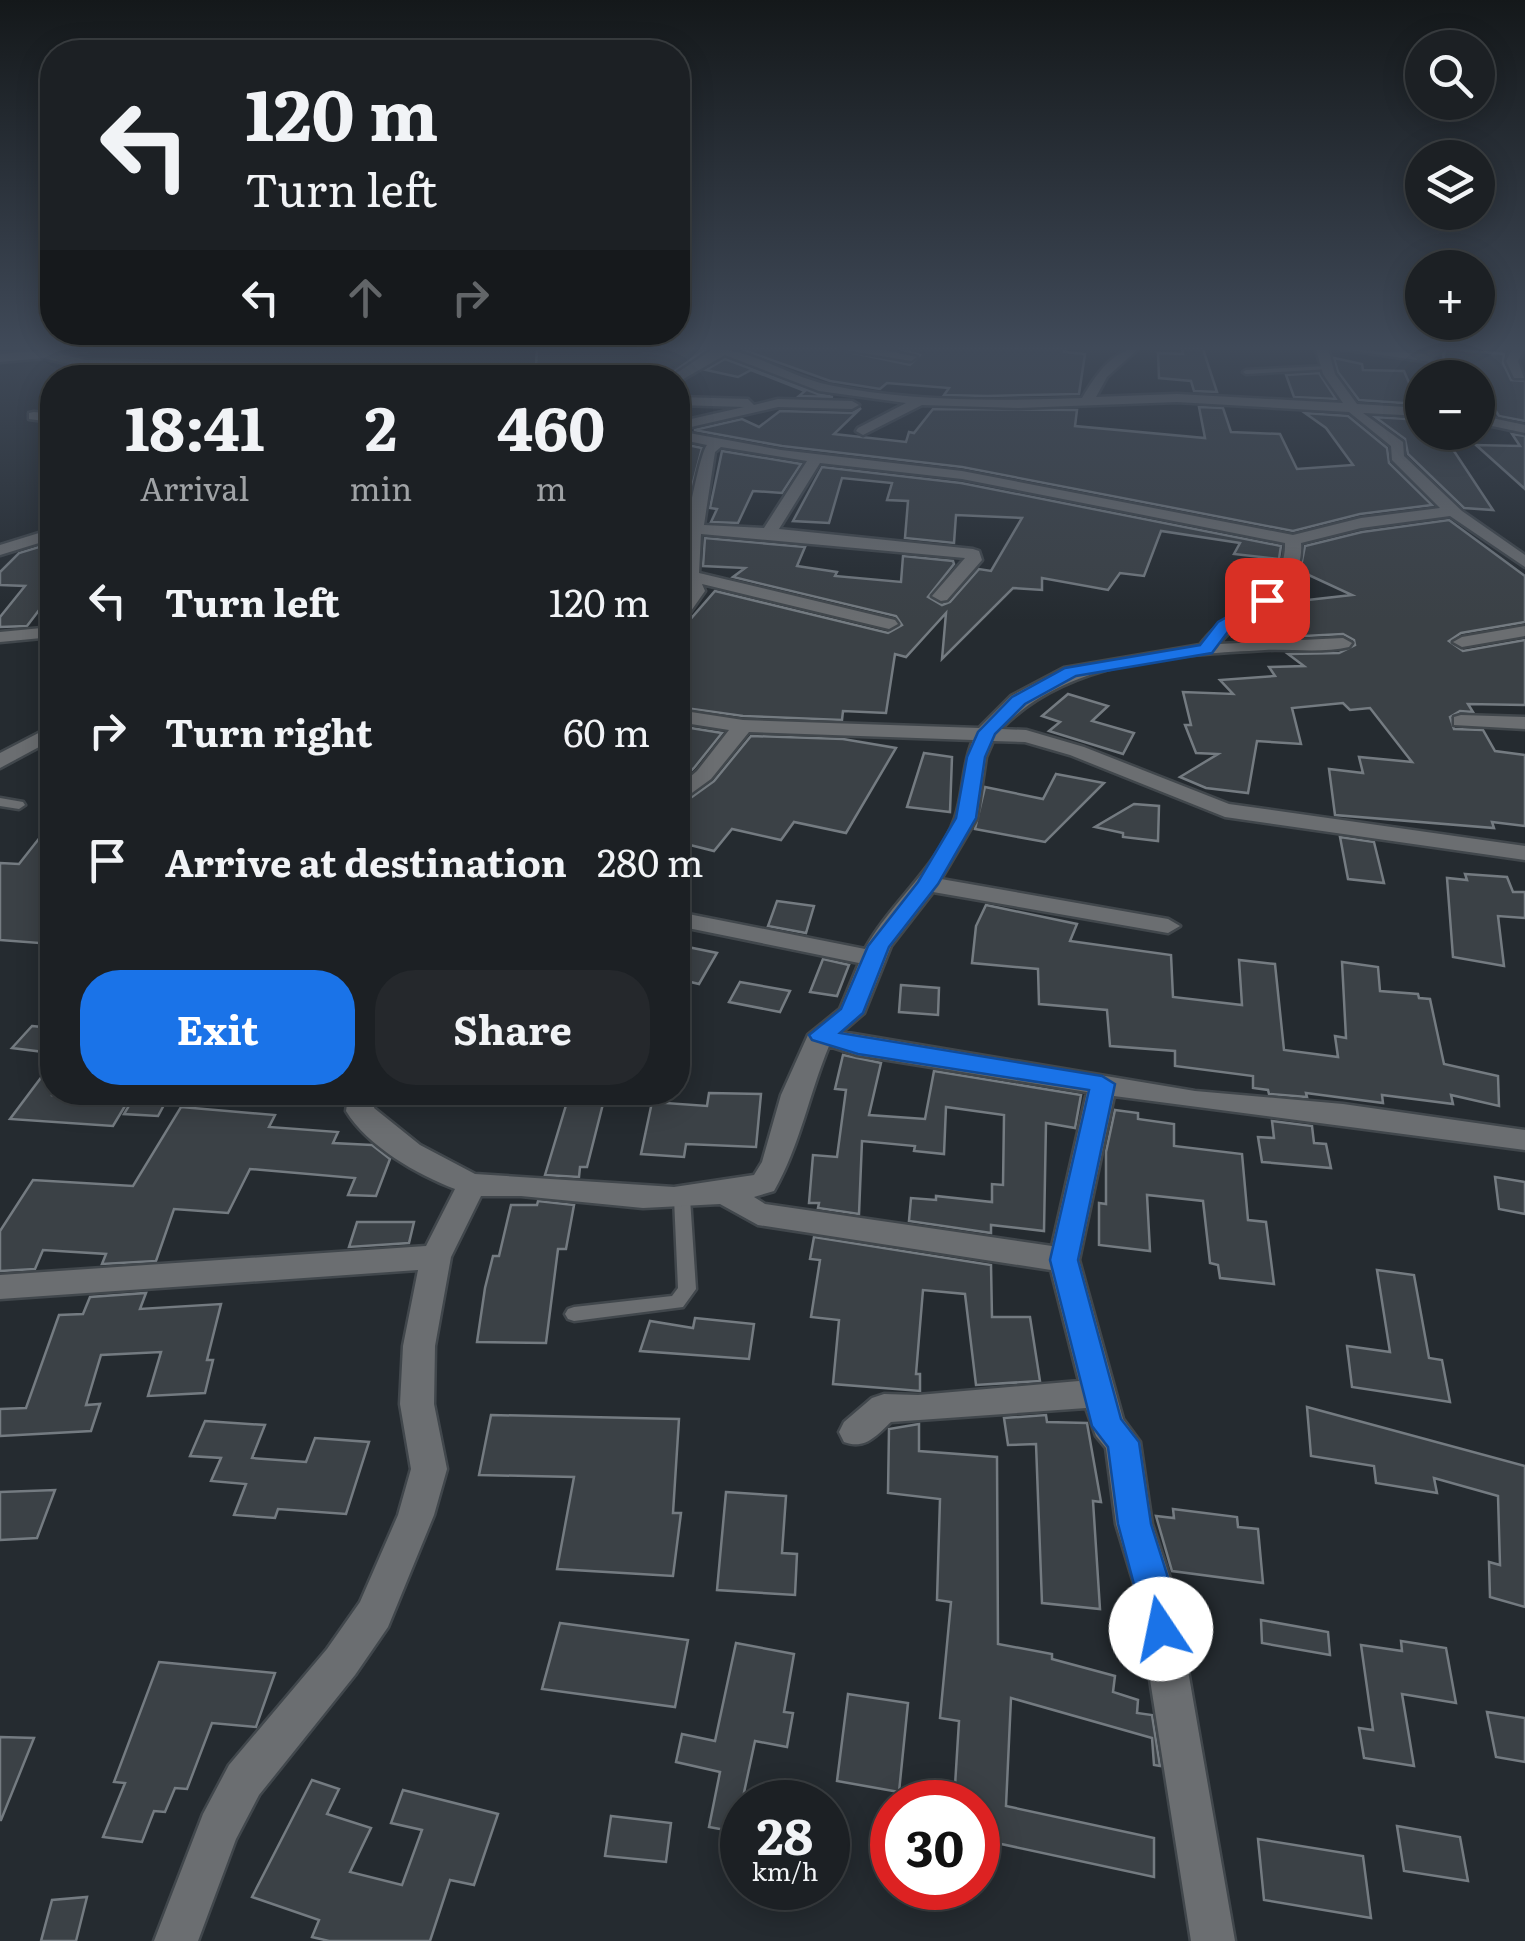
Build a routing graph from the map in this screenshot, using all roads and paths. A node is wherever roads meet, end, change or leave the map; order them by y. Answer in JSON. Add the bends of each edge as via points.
{"nodes":[{"id":1,"x":700,"y":440,"type":"edge"},
{"id":2,"x":1391,"y":440,"type":"edge"},
{"id":3,"x":717,"y":443,"type":"junction"},
{"id":4,"x":817,"y":457,"type":"junction"},
{"id":5,"x":1454,"y":511,"type":"junction"},
{"id":6,"x":692,"y":529,"type":"junction"},
{"id":7,"x":769,"y":533,"type":"junction"},
{"id":8,"x":40,"y":538,"type":"edge"},
{"id":9,"x":1293,"y":540,"type":"junction"},
{"id":10,"x":0,"y":550,"type":"edge"},
{"id":11,"x":690,"y":560,"type":"edge"},
{"id":12,"x":1525,"y":562,"type":"edge"},
{"id":13,"x":690,"y":576,"type":"edge"},
{"id":14,"x":941,"y":596,"type":"dead end"},
{"id":15,"x":889,"y":624,"type":"dead end"},
{"id":16,"x":1525,"y":631,"type":"edge"},
{"id":17,"x":40,"y":633,"type":"edge"},
{"id":18,"x":0,"y":637,"type":"edge"},
{"id":19,"x":1462,"y":642,"type":"dead end"},
{"id":20,"x":1343,"y":643,"type":"dead end"},
{"id":21,"x":1206,"y":650,"type":"junction"},
{"id":22,"x":690,"y":718,"type":"edge"},
{"id":23,"x":1461,"y":721,"type":"dead end"},
{"id":24,"x":1525,"y":724,"type":"edge"},
{"id":25,"x":743,"y":726,"type":"junction"},
{"id":26,"x":987,"y":732,"type":"junction"},
{"id":27,"x":40,"y":739,"type":"edge"},
{"id":28,"x":0,"y":762,"type":"edge"},
{"id":29,"x":690,"y":787,"type":"edge"},
{"id":30,"x":0,"y":802,"type":"edge"},
{"id":31,"x":18,"y":805,"type":"dead end"},
{"id":32,"x":1525,"y":853,"type":"edge"},
{"id":33,"x":928,"y":884,"type":"junction"},
{"id":34,"x":690,"y":921,"type":"edge"},
{"id":35,"x":1168,"y":926,"type":"dead end"},
{"id":36,"x":872,"y":958,"type":"junction"},
{"id":37,"x":821,"y":1035,"type":"junction"},
{"id":38,"x":1102,"y":1084,"type":"junction"},
{"id":39,"x":361,"y":1105,"type":"edge"},
{"id":40,"x":1525,"y":1140,"type":"edge"},
{"id":41,"x":472,"y":1185,"type":"junction"},
{"id":42,"x":724,"y":1192,"type":"junction"},
{"id":43,"x":682,"y":1198,"type":"junction"},
{"id":44,"x":436,"y":1257,"type":"junction"},
{"id":45,"x":1064,"y":1260,"type":"junction"},
{"id":46,"x":0,"y":1287,"type":"edge"},
{"id":47,"x":574,"y":1314,"type":"dead end"},
{"id":48,"x":1098,"y":1392,"type":"junction"},
{"id":49,"x":856,"y":1432,"type":"dead end"},
{"id":50,"x":176,"y":1941,"type":"edge"},
{"id":51,"x":1212,"y":1941,"type":"edge"}],
"edges":[{"from":1,"to":3,"type":"street"},
{"from":2,"to":5,"type":"street","via":[[1397,457]]},
{"from":3,"to":4,"type":"street"},
{"from":3,"to":6,"type":"street","via":[[708,451]]},
{"from":4,"to":7,"type":"street"},
{"from":4,"to":9,"type":"street","via":[[962,475]]},
{"from":5,"to":9,"type":"street"},
{"from":5,"to":12,"type":"street"},
{"from":6,"to":7,"type":"street"},
{"from":6,"to":11,"type":"street"},
{"from":7,"to":14,"type":"street","via":[[973,554]]},
{"from":8,"to":10,"type":"street"},
{"from":9,"to":21,"type":"street","via":[[1290,566],[1267,600],[1224,626]]},
{"from":13,"to":15,"type":"street"},
{"from":16,"to":19,"type":"street"},
{"from":17,"to":18,"type":"street"},
{"from":20,"to":21,"type":"street"},
{"from":21,"to":26,"type":"street","via":[[1071,672],[1018,700]]},
{"from":22,"to":25,"type":"street"},
{"from":23,"to":24,"type":"street"},
{"from":25,"to":26,"type":"street"},
{"from":25,"to":29,"type":"street"},
{"from":26,"to":32,"type":"street","via":[[1077,750],[1225,810]]},
{"from":26,"to":33,"type":"street","via":[[966,818]]},
{"from":27,"to":28,"type":"street"},
{"from":30,"to":31,"type":"lane"},
{"from":33,"to":35,"type":"street"},
{"from":33,"to":36,"type":"street"},
{"from":34,"to":36,"type":"street"},
{"from":36,"to":37,"type":"street","via":[[852,1013]]},
{"from":37,"to":38,"type":"street"},
{"from":37,"to":42,"type":"street","via":[[764,1183]]},
{"from":38,"to":40,"type":"street"},
{"from":38,"to":45,"type":"street"},
{"from":39,"to":41,"type":"street","via":[[382,1132]]},
{"from":41,"to":43,"type":"street"},
{"from":41,"to":44,"type":"street"},
{"from":42,"to":43,"type":"street"},
{"from":42,"to":45,"type":"street","via":[[758,1214]]},
{"from":43,"to":47,"type":"lane","via":[[687,1290],[677,1302]]},
{"from":44,"to":46,"type":"street"},
{"from":44,"to":50,"type":"street","via":[[419,1346],[416,1404],[429,1469],[416,1515],[374,1614],[244,1780]]},
{"from":45,"to":48,"type":"street"},
{"from":48,"to":49,"type":"street","via":[[884,1408]]},
{"from":48,"to":51,"type":"street","via":[[1108,1426],[1123,1442],[1134,1524],[1155,1590]]}]}
